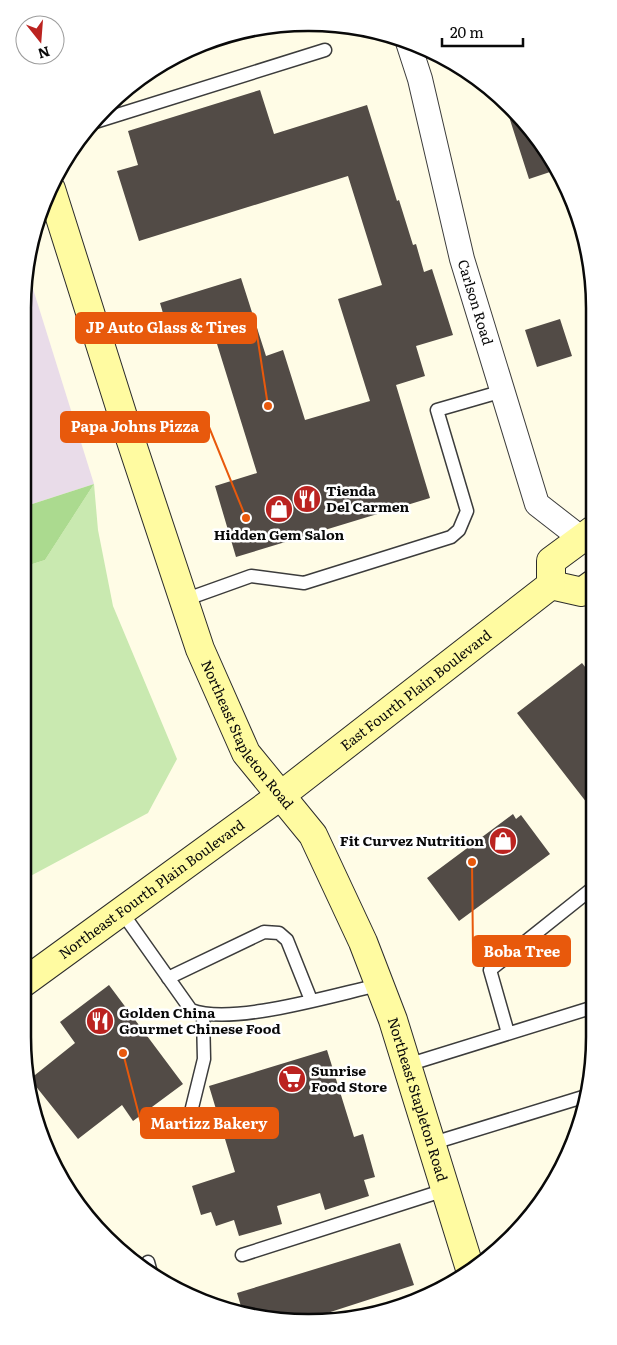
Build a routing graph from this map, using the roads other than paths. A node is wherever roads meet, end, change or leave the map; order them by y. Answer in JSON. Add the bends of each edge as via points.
{"nodes":[{"id":1,"x":325,"y":50,"type":"dead end"},
{"id":2,"x":411,"y":51,"type":"edge"},
{"id":3,"x":106,"y":119,"type":"edge"},
{"id":4,"x":54,"y":198,"type":"edge"},
{"id":5,"x":503,"y":391,"type":"junction"},
{"id":6,"x":586,"y":533,"type":"edge"},
{"id":7,"x":586,"y":535,"type":"edge"},
{"id":8,"x":551,"y":585,"type":"junction"},
{"id":9,"x":586,"y":589,"type":"edge"},
{"id":10,"x":184,"y":600,"type":"junction"},
{"id":11,"x":280,"y":796,"type":"junction"},
{"id":12,"x":586,"y":893,"type":"edge"},
{"id":13,"x":121,"y":911,"type":"junction"},
{"id":14,"x":31,"y":976,"type":"edge"},
{"id":15,"x":168,"y":978,"type":"junction"},
{"id":16,"x":379,"y":985,"type":"junction"},
{"id":17,"x":311,"y":1000,"type":"junction"},
{"id":18,"x":586,"y":1009,"type":"edge"},
{"id":19,"x":203,"y":1015,"type":"junction"},
{"id":20,"x":508,"y":1033,"type":"junction"},
{"id":21,"x":407,"y":1066,"type":"junction"},
{"id":22,"x":578,"y":1097,"type":"edge"},
{"id":23,"x":188,"y":1124,"type":"dead end"},
{"id":24,"x":430,"y":1144,"type":"junction"},
{"id":25,"x":445,"y":1190,"type":"junction"},
{"id":26,"x":242,"y":1256,"type":"dead end"},
{"id":27,"x":468,"y":1263,"type":"edge"}],
"edges":[{"from":1,"to":3,"type":"lane"},
{"from":2,"to":5,"type":"street","name":"Carlson Road","via":[[462,259]]},
{"from":4,"to":10,"type":"street","name":"Northeast Stapleton Road"},
{"from":5,"to":6,"type":"street","name":"Carlson Road","via":[[537,504]]},
{"from":5,"to":10,"type":"lane","via":[[437,410],[466,511],[459,530],[451,537],[304,583],[251,576]]},
{"from":7,"to":8,"type":"street","via":[[551,561]]},
{"from":8,"to":9,"type":"street","via":[[582,592]]},
{"from":8,"to":11,"type":"street","name":"East Fourth Plain Boulevard"},
{"from":10,"to":11,"type":"street","name":"Northeast Stapleton Road","via":[[200,649],[246,753]]},
{"from":11,"to":13,"type":"street","name":"Northeast Fourth Plain Boulevard"},
{"from":11,"to":16,"type":"street","name":"Northeast Stapleton Road","via":[[313,835]]},
{"from":12,"to":20,"type":"lane","via":[[490,970]]},
{"from":13,"to":14,"type":"street","name":"Northeast Fourth Plain Boulevard"},
{"from":13,"to":15,"type":"lane"},
{"from":15,"to":17,"type":"lane","via":[[264,932],[279,934],[287,940]]},
{"from":15,"to":19,"type":"lane","via":[[190,1010]]},
{"from":16,"to":17,"type":"lane"},
{"from":16,"to":21,"type":"street","name":"Northeast Stapleton Road"},
{"from":17,"to":19,"type":"lane","via":[[249,1014]]},
{"from":18,"to":20,"type":"lane"},
{"from":19,"to":23,"type":"lane","via":[[204,1059]]},
{"from":20,"to":21,"type":"lane"},
{"from":21,"to":24,"type":"street","name":"Northeast Stapleton Road"},
{"from":22,"to":24,"type":"lane"},
{"from":24,"to":25,"type":"street","name":"Northeast Stapleton Road"},
{"from":25,"to":26,"type":"lane"},
{"from":25,"to":27,"type":"street","name":"Northeast Stapleton Road"}]}
